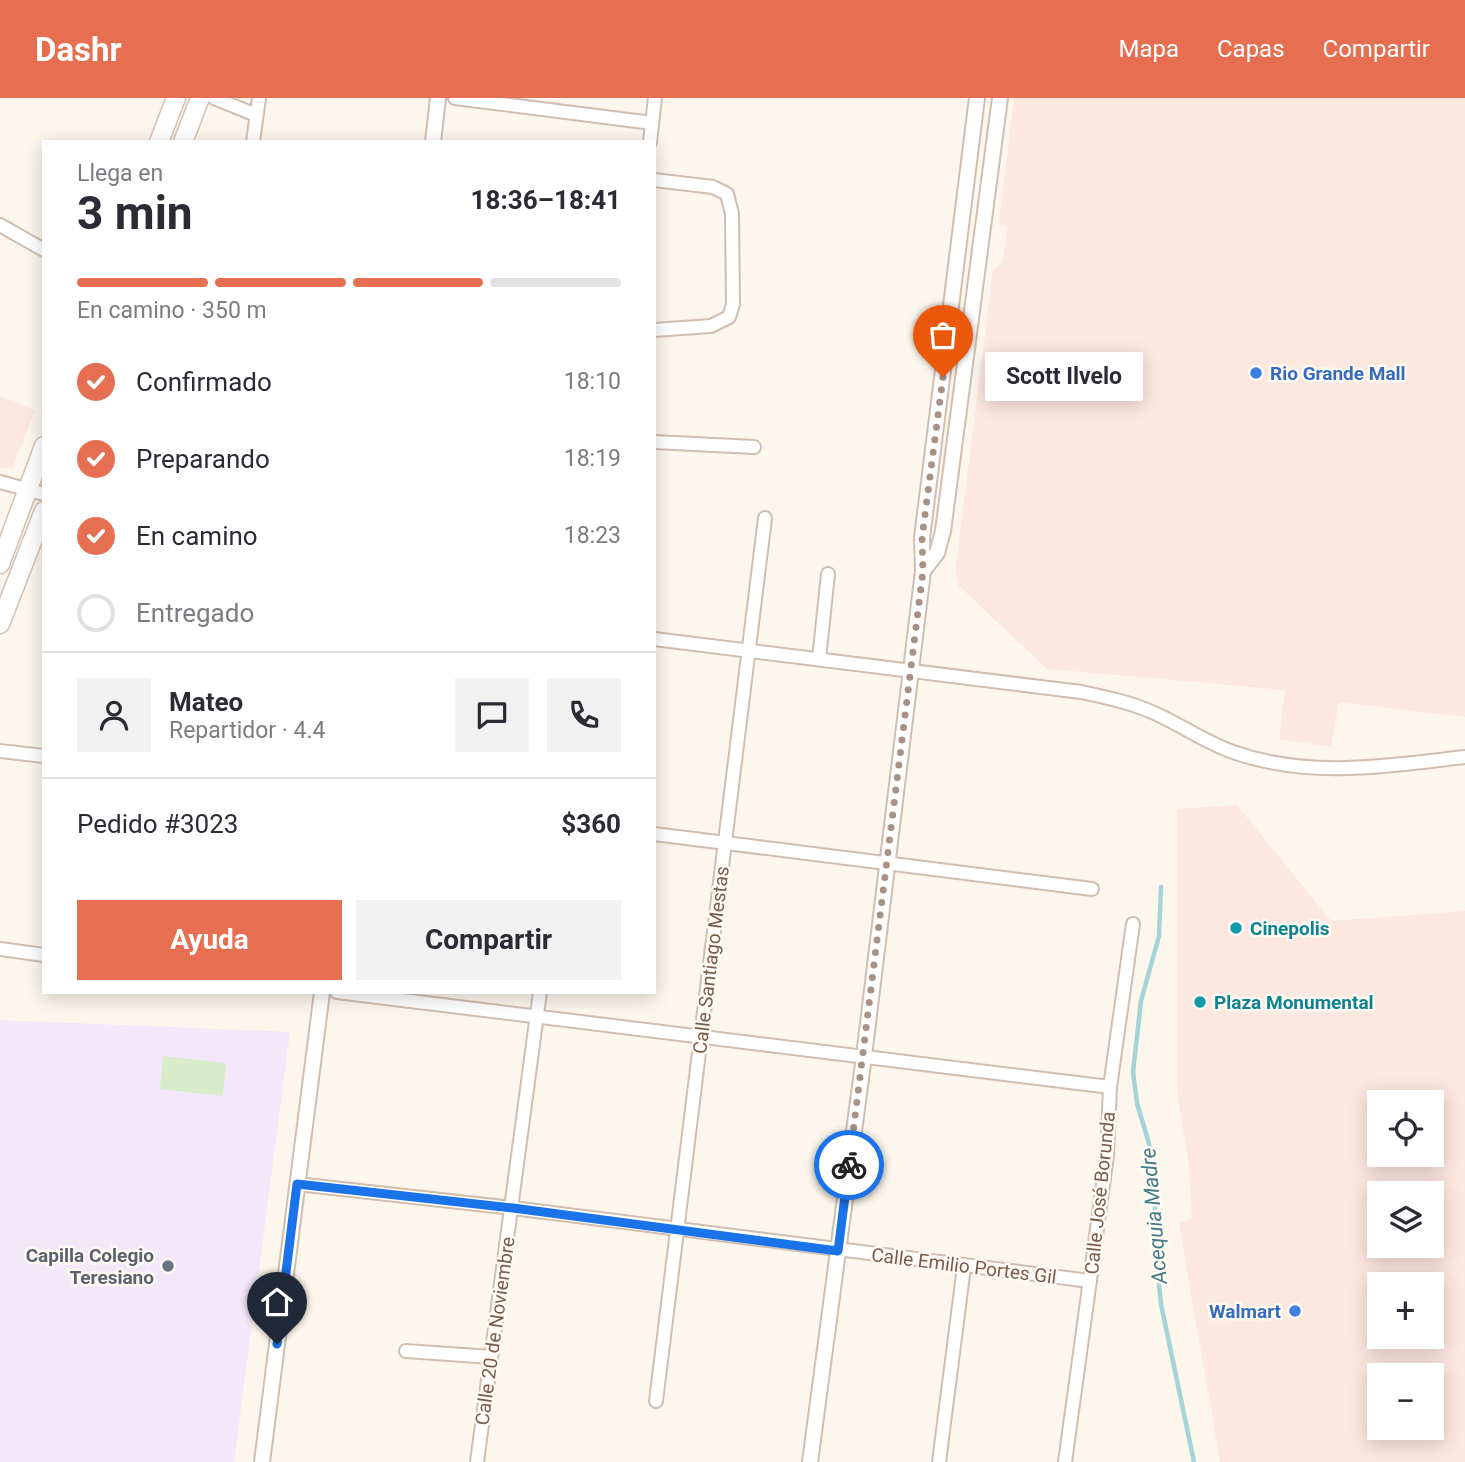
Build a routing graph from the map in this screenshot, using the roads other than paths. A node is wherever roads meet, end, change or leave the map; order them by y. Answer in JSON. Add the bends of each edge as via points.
{"nodes":[{"id":1,"x":176,"y":98,"type":"edge"},
{"id":2,"x":200,"y":98,"type":"edge"},
{"id":3,"x":214,"y":98,"type":"edge"},
{"id":4,"x":259,"y":98,"type":"edge"},
{"id":5,"x":438,"y":98,"type":"edge"},
{"id":6,"x":455,"y":98,"type":"edge"},
{"id":7,"x":655,"y":98,"type":"edge"},
{"id":8,"x":977,"y":98,"type":"edge"},
{"id":9,"x":1000,"y":98,"type":"edge"},
{"id":10,"x":256,"y":115,"type":"junction"},
{"id":11,"x":652,"y":123,"type":"junction"},
{"id":12,"x":160,"y":140,"type":"edge"},
{"id":13,"x":184,"y":140,"type":"edge"},
{"id":14,"x":253,"y":140,"type":"edge"},
{"id":15,"x":433,"y":140,"type":"edge"},
{"id":16,"x":650,"y":140,"type":"edge"},
{"id":17,"x":656,"y":180,"type":"edge"},
{"id":18,"x":0,"y":225,"type":"edge"},
{"id":19,"x":42,"y":249,"type":"edge"},
{"id":20,"x":656,"y":330,"type":"edge"},
{"id":21,"x":656,"y":442,"type":"edge"},
{"id":22,"x":754,"y":447,"type":"dead end"},
{"id":23,"x":42,"y":457,"type":"edge"},
{"id":24,"x":0,"y":482,"type":"edge"},
{"id":25,"x":36,"y":491,"type":"edge"},
{"id":26,"x":42,"y":516,"type":"edge"},
{"id":27,"x":765,"y":518,"type":"dead end"},
{"id":28,"x":0,"y":564,"type":"edge"},
{"id":29,"x":923,"y":571,"type":"junction"},
{"id":30,"x":828,"y":574,"type":"dead end"},
{"id":31,"x":0,"y":624,"type":"edge"},
{"id":32,"x":656,"y":639,"type":"edge"},
{"id":33,"x":748,"y":651,"type":"junction"},
{"id":34,"x":820,"y":659,"type":"junction"},
{"id":35,"x":911,"y":670,"type":"junction"},
{"id":36,"x":0,"y":751,"type":"edge"},
{"id":37,"x":42,"y":756,"type":"edge"},
{"id":38,"x":1465,"y":757,"type":"edge"},
{"id":39,"x":656,"y":834,"type":"edge"},
{"id":40,"x":725,"y":842,"type":"junction"},
{"id":41,"x":888,"y":862,"type":"junction"},
{"id":42,"x":1092,"y":889,"type":"dead end"},
{"id":43,"x":1133,"y":923,"type":"dead end"},
{"id":44,"x":0,"y":949,"type":"edge"},
{"id":45,"x":42,"y":955,"type":"edge"},
{"id":46,"x":322,"y":994,"type":"edge"},
{"id":47,"x":354,"y":994,"type":"edge"},
{"id":48,"x":540,"y":994,"type":"edge"},
{"id":49,"x":537,"y":1016,"type":"junction"},
{"id":50,"x":702,"y":1035,"type":"junction"},
{"id":51,"x":864,"y":1056,"type":"junction"},
{"id":52,"x":1110,"y":1087,"type":"junction"},
{"id":53,"x":297,"y":1184,"type":"junction"},
{"id":54,"x":513,"y":1208,"type":"junction"},
{"id":55,"x":676,"y":1229,"type":"junction"},
{"id":56,"x":838,"y":1251,"type":"junction"},
{"id":57,"x":964,"y":1267,"type":"junction"},
{"id":58,"x":1090,"y":1280,"type":"junction"},
{"id":59,"x":406,"y":1350,"type":"dead end"},
{"id":60,"x":491,"y":1357,"type":"junction"},
{"id":61,"x":656,"y":1401,"type":"dead end"},
{"id":62,"x":262,"y":1462,"type":"edge"},
{"id":63,"x":477,"y":1462,"type":"edge"},
{"id":64,"x":810,"y":1462,"type":"edge"},
{"id":65,"x":939,"y":1462,"type":"edge"},
{"id":66,"x":1065,"y":1462,"type":"edge"}],
"edges":[{"from":1,"to":12,"type":"main road"},
{"from":2,"to":13,"type":"main road"},
{"from":3,"to":10,"type":"street"},
{"from":4,"to":10,"type":"street"},
{"from":5,"to":15,"type":"street"},
{"from":6,"to":11,"type":"street"},
{"from":7,"to":11,"type":"street"},
{"from":8,"to":29,"type":"street","via":[[922,538]]},
{"from":9,"to":29,"type":"street","via":[[943,531],[937,553]]},
{"from":10,"to":14,"type":"street"},
{"from":11,"to":16,"type":"street"},
{"from":17,"to":20,"type":"street","via":[[713,187],[727,194],[732,214],[733,278],[732,310],[725,322]]},
{"from":18,"to":19,"type":"street"},
{"from":21,"to":22,"type":"street"},
{"from":23,"to":25,"type":"main road"},
{"from":24,"to":25,"type":"street"},
{"from":25,"to":28,"type":"main road"},
{"from":26,"to":31,"type":"main road"},
{"from":27,"to":33,"type":"street","name":"Calle Santiago Mestas"},
{"from":29,"to":35,"type":"street"},
{"from":30,"to":34,"type":"street"},
{"from":32,"to":33,"type":"street"},
{"from":33,"to":34,"type":"street"},
{"from":33,"to":40,"type":"street","name":"Calle Santiago Mestas"},
{"from":34,"to":35,"type":"street"},
{"from":35,"to":38,"type":"street","via":[[1116,699],[1217,746],[1304,769],[1340,770]]},
{"from":35,"to":41,"type":"street"},
{"from":36,"to":37,"type":"street"},
{"from":39,"to":40,"type":"street"},
{"from":40,"to":41,"type":"street"},
{"from":40,"to":50,"type":"street","name":"Calle Santiago Mestas"},
{"from":41,"to":42,"type":"street"},
{"from":41,"to":51,"type":"street"},
{"from":43,"to":52,"type":"street","name":"Calle José Borunda"},
{"from":44,"to":45,"type":"street"},
{"from":46,"to":53,"type":"street"},
{"from":47,"to":49,"type":"street"},
{"from":48,"to":49,"type":"street","name":"Calle 20 de Noviembre"},
{"from":49,"to":50,"type":"street"},
{"from":49,"to":54,"type":"street","name":"Calle 20 de Noviembre"},
{"from":50,"to":51,"type":"street"},
{"from":50,"to":55,"type":"street","name":"Calle Santiago Mestas"},
{"from":51,"to":52,"type":"street"},
{"from":51,"to":56,"type":"street"},
{"from":52,"to":58,"type":"street","name":"Calle José Borunda","via":[[1107,1156]]},
{"from":53,"to":54,"type":"street","name":"Calle Emilio Portes Gil"},
{"from":53,"to":62,"type":"street"},
{"from":54,"to":55,"type":"street","name":"Calle Emilio Portes Gil"},
{"from":54,"to":60,"type":"street","name":"Calle 20 de Noviembre"},
{"from":55,"to":56,"type":"street","name":"Calle Emilio Portes Gil"},
{"from":55,"to":61,"type":"street","name":"Calle Santiago Mestas"},
{"from":56,"to":57,"type":"street","name":"Calle Emilio Portes Gil"},
{"from":56,"to":64,"type":"street"},
{"from":57,"to":58,"type":"street","name":"Calle Emilio Portes Gil"},
{"from":57,"to":65,"type":"street"},
{"from":58,"to":66,"type":"street","name":"Calle José Borunda"},
{"from":59,"to":60,"type":"street"},
{"from":60,"to":63,"type":"street","name":"Calle 20 de Noviembre"}]}
